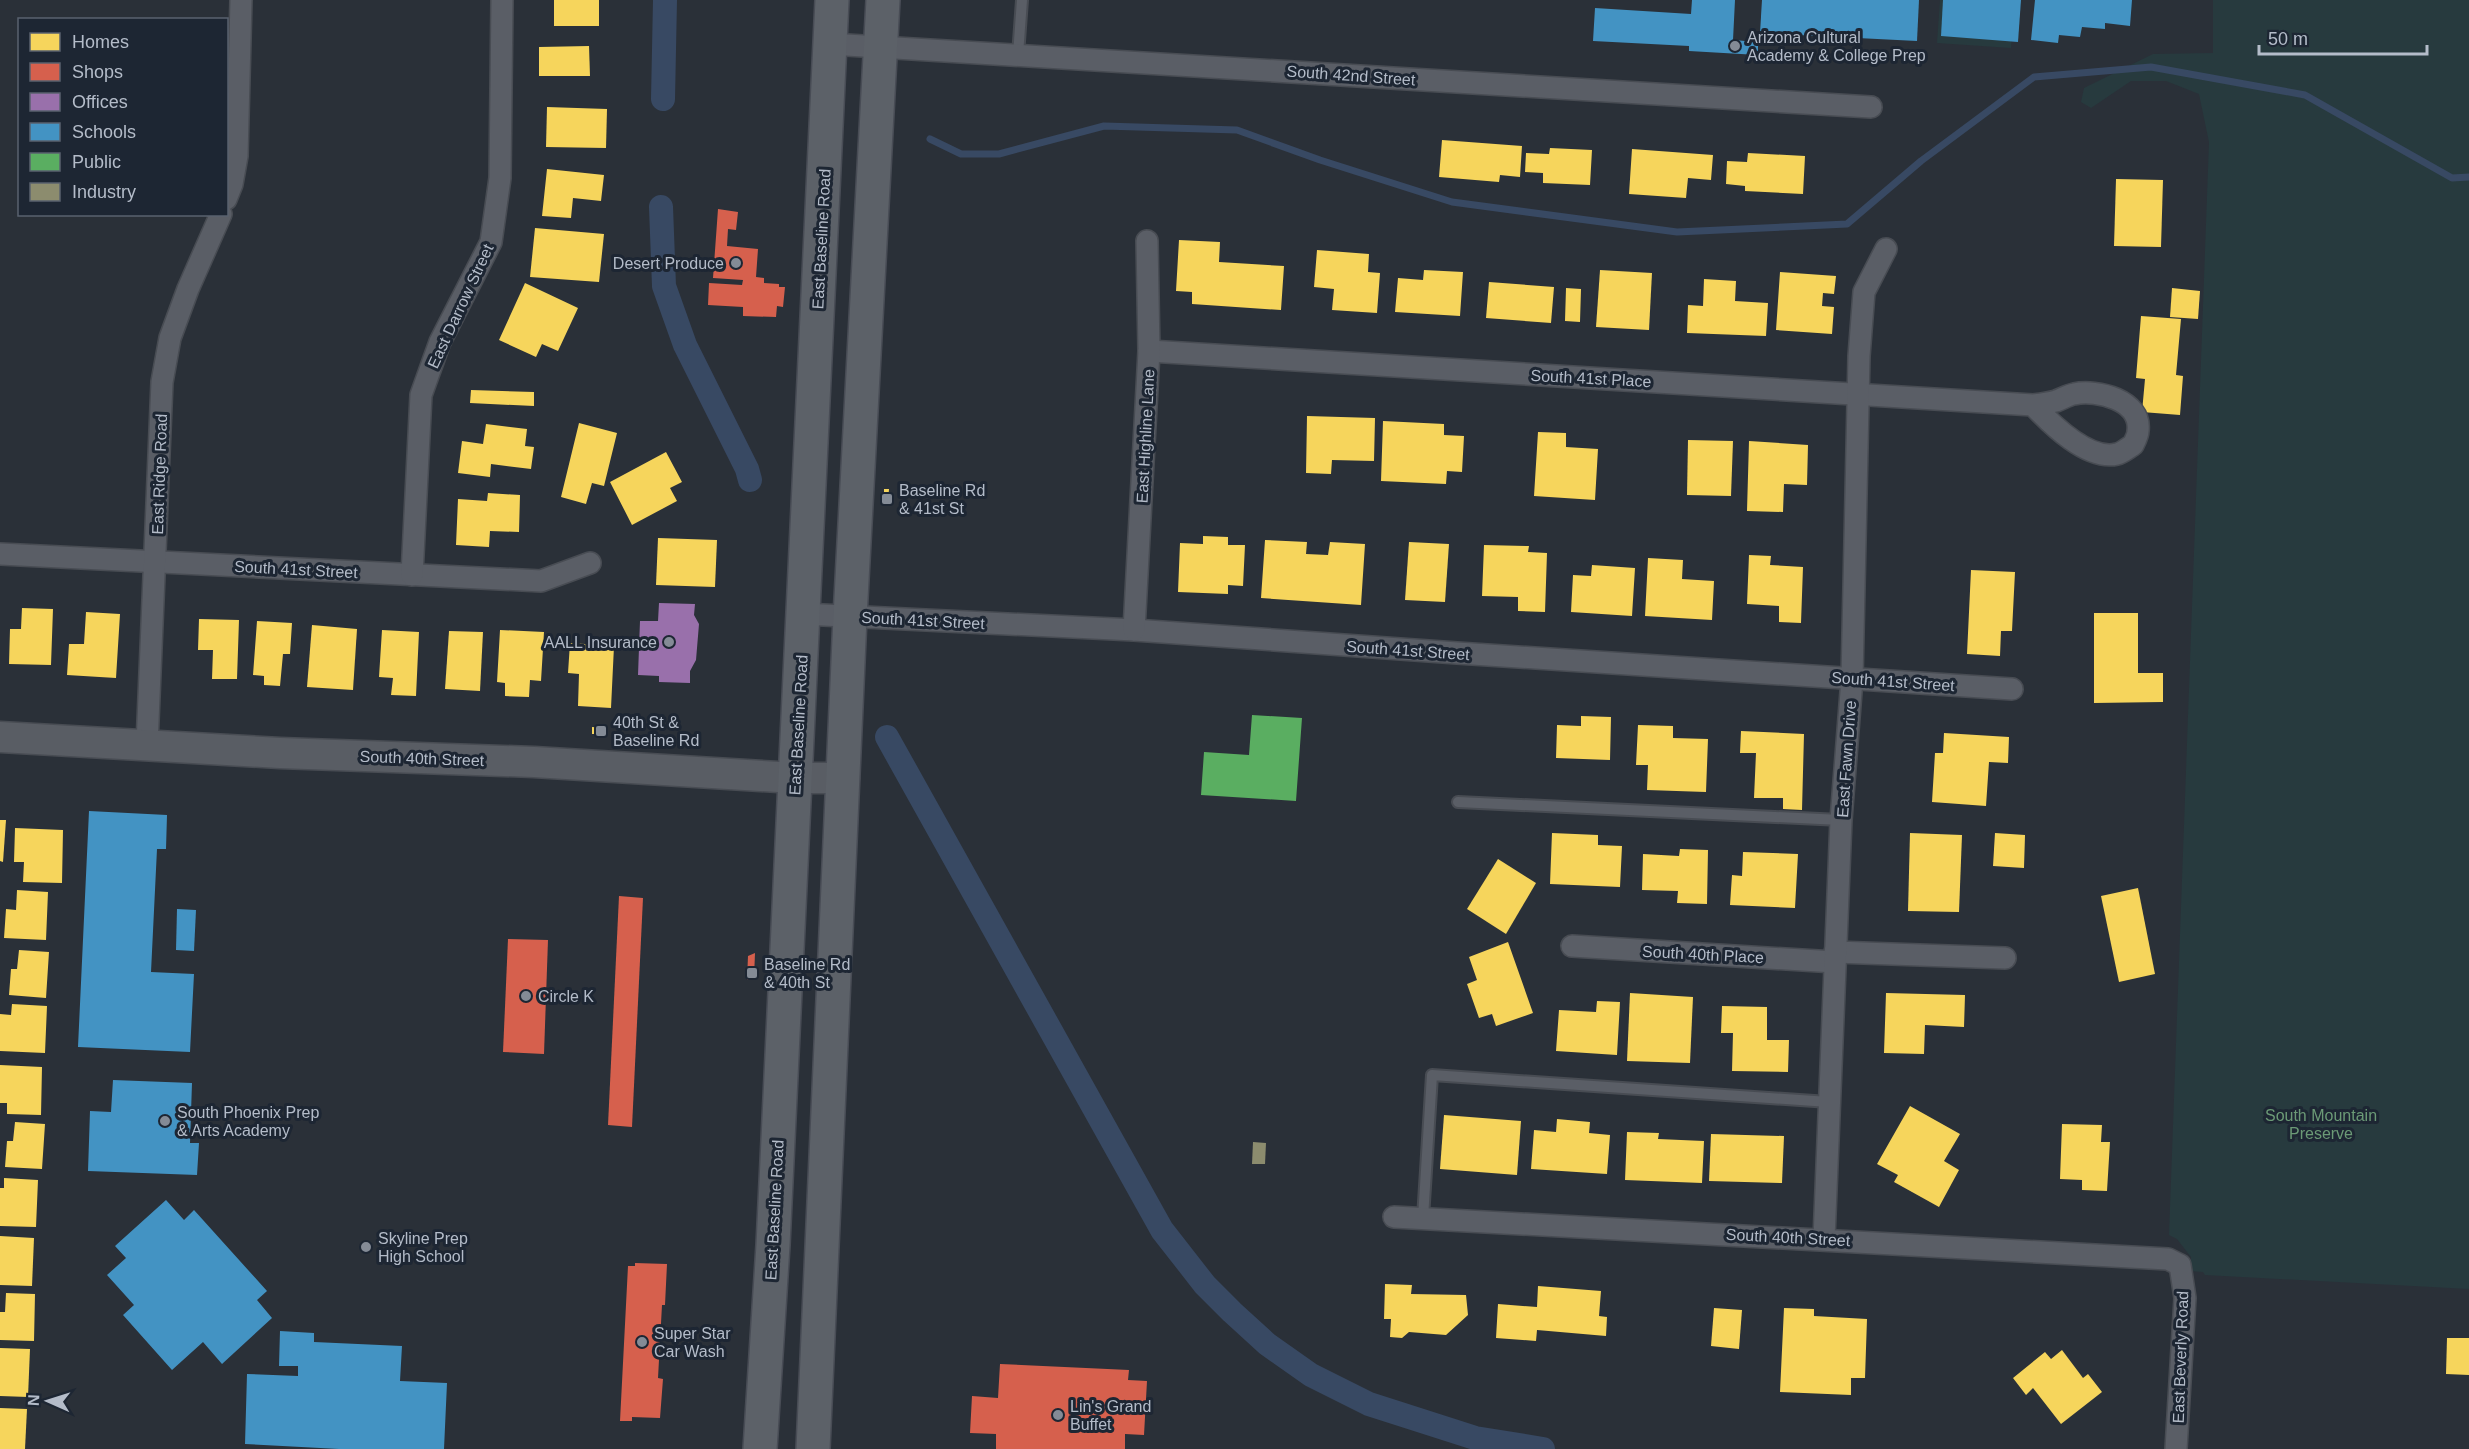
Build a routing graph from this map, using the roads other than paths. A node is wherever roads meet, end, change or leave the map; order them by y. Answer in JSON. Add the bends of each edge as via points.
{"nodes":[{"id":1,"x":241,"y":0,"type":"edge"},
{"id":2,"x":502,"y":0,"type":"edge"},
{"id":3,"x":832,"y":0,"type":"edge"},
{"id":4,"x":883,"y":0,"type":"edge"},
{"id":5,"x":1022,"y":0,"type":"edge"},
{"id":6,"x":830,"y":44,"type":"junction"},
{"id":7,"x":881,"y":47,"type":"junction"},
{"id":8,"x":1018,"y":55,"type":"junction"},
{"id":9,"x":1871,"y":107,"type":"dead end"},
{"id":10,"x":228,"y":194,"type":"edge"},
{"id":11,"x":220,"y":216,"type":"edge"},
{"id":12,"x":1147,"y":241,"type":"dead end"},
{"id":13,"x":1886,"y":249,"type":"dead end"},
{"id":14,"x":1149,"y":351,"type":"junction"},
{"id":15,"x":1859,"y":394,"type":"junction"},
{"id":16,"x":2033,"y":405,"type":"dead end"},
{"id":17,"x":0,"y":554,"type":"edge"},
{"id":18,"x":156,"y":562,"type":"junction"},
{"id":19,"x":590,"y":563,"type":"dead end"},
{"id":20,"x":412,"y":575,"type":"junction"},
{"id":21,"x":803,"y":614,"type":"junction"},
{"id":22,"x":850,"y":617,"type":"junction"},
{"id":23,"x":1134,"y":630,"type":"junction"},
{"id":24,"x":1852,"y":679,"type":"junction"},
{"id":25,"x":2012,"y":689,"type":"dead end"},
{"id":26,"x":0,"y":737,"type":"edge"},
{"id":27,"x":147,"y":745,"type":"junction"},
{"id":28,"x":795,"y":777,"type":"junction"},
{"id":29,"x":844,"y":778,"type":"junction"},
{"id":30,"x":1458,"y":802,"type":"dead end"},
{"id":31,"x":1842,"y":820,"type":"junction"},
{"id":32,"x":1572,"y":946,"type":"dead end"},
{"id":33,"x":1835,"y":957,"type":"junction"},
{"id":34,"x":2005,"y":958,"type":"dead end"},
{"id":35,"x":1829,"y":1102,"type":"junction"},
{"id":36,"x":1394,"y":1217,"type":"dead end"},
{"id":37,"x":1423,"y":1218,"type":"junction"},
{"id":38,"x":1824,"y":1239,"type":"junction"},
{"id":39,"x":773,"y":1245,"type":"junction"},
{"id":40,"x":822,"y":1251,"type":"junction"},
{"id":41,"x":2180,"y":1265,"type":"joint"},
{"id":42,"x":760,"y":1449,"type":"edge"},
{"id":43,"x":813,"y":1449,"type":"edge"},
{"id":44,"x":2176,"y":1449,"type":"edge"}],
"edges":[{"from":1,"to":10,"type":"street","via":[[237,156]]},
{"from":2,"to":20,"type":"street","name":"East Darrow Street","via":[[500,178],[491,242],[440,342],[421,395]]},
{"from":3,"to":6,"type":"main road","name":"East Baseline Road"},
{"from":4,"to":7,"type":"main road"},
{"from":5,"to":8,"type":"lane"},
{"from":6,"to":7,"type":"street","name":"South 42nd Street"},
{"from":6,"to":21,"type":"main road","name":"East Baseline Road"},
{"from":7,"to":8,"type":"street","name":"South 42nd Street"},
{"from":7,"to":22,"type":"main road"},
{"from":8,"to":9,"type":"street","name":"South 42nd Street"},
{"from":11,"to":18,"type":"street","name":"East Ridge Road","via":[[170,338],[162,382]]},
{"from":12,"to":14,"type":"street","name":"East Highline Lane"},
{"from":13,"to":15,"type":"street","name":"East Fawn Drive","via":[[1864,292]]},
{"from":14,"to":15,"type":"street","name":"South 41st Place"},
{"from":14,"to":23,"type":"street","name":"East Highline Lane"},
{"from":15,"to":16,"type":"street","name":"South 41st Place"},
{"from":15,"to":24,"type":"street","name":"East Fawn Drive"},
{"from":17,"to":18,"type":"street","name":"South 41st Street"},
{"from":18,"to":20,"type":"street","name":"South 41st Street"},
{"from":18,"to":27,"type":"street","name":"East Ridge Road"},
{"from":19,"to":20,"type":"street","name":"South 41st Street","via":[[541,581]]},
{"from":21,"to":22,"type":"street","name":"South 41st Street"},
{"from":21,"to":28,"type":"main road","name":"East Baseline Road"},
{"from":22,"to":23,"type":"street","name":"South 41st Street"},
{"from":22,"to":29,"type":"main road"},
{"from":23,"to":24,"type":"street","name":"South 41st Street"},
{"from":24,"to":25,"type":"street","name":"South 41st Street"},
{"from":24,"to":31,"type":"street","name":"East Fawn Drive"},
{"from":26,"to":27,"type":"main road","name":"South 40th Street"},
{"from":27,"to":28,"type":"main road","name":"South 40th Street"},
{"from":28,"to":29,"type":"main road","name":"South 40th Street"},
{"from":28,"to":39,"type":"main road","name":"East Baseline Road"},
{"from":29,"to":40,"type":"main road"},
{"from":30,"to":31,"type":"lane"},
{"from":31,"to":33,"type":"street","name":"East Fawn Drive"},
{"from":32,"to":33,"type":"street","name":"South 40th Place"},
{"from":33,"to":34,"type":"street","name":"South 40th Place"},
{"from":33,"to":35,"type":"street","name":"East Fawn Drive"},
{"from":35,"to":37,"type":"lane","via":[[1432,1076]]},
{"from":35,"to":38,"type":"street","name":"East Fawn Drive"},
{"from":36,"to":37,"type":"street","name":"South 40th Street"},
{"from":37,"to":38,"type":"street","name":"South 40th Street"},
{"from":38,"to":41,"type":"street","name":"South 40th Street","via":[[2168,1258]]},
{"from":39,"to":40,"type":"main road"},
{"from":39,"to":42,"type":"main road","name":"East Baseline Road"},
{"from":40,"to":43,"type":"main road"},
{"from":41,"to":44,"type":"street","name":"East Beverly Road","via":[[2185,1298]]}]}
